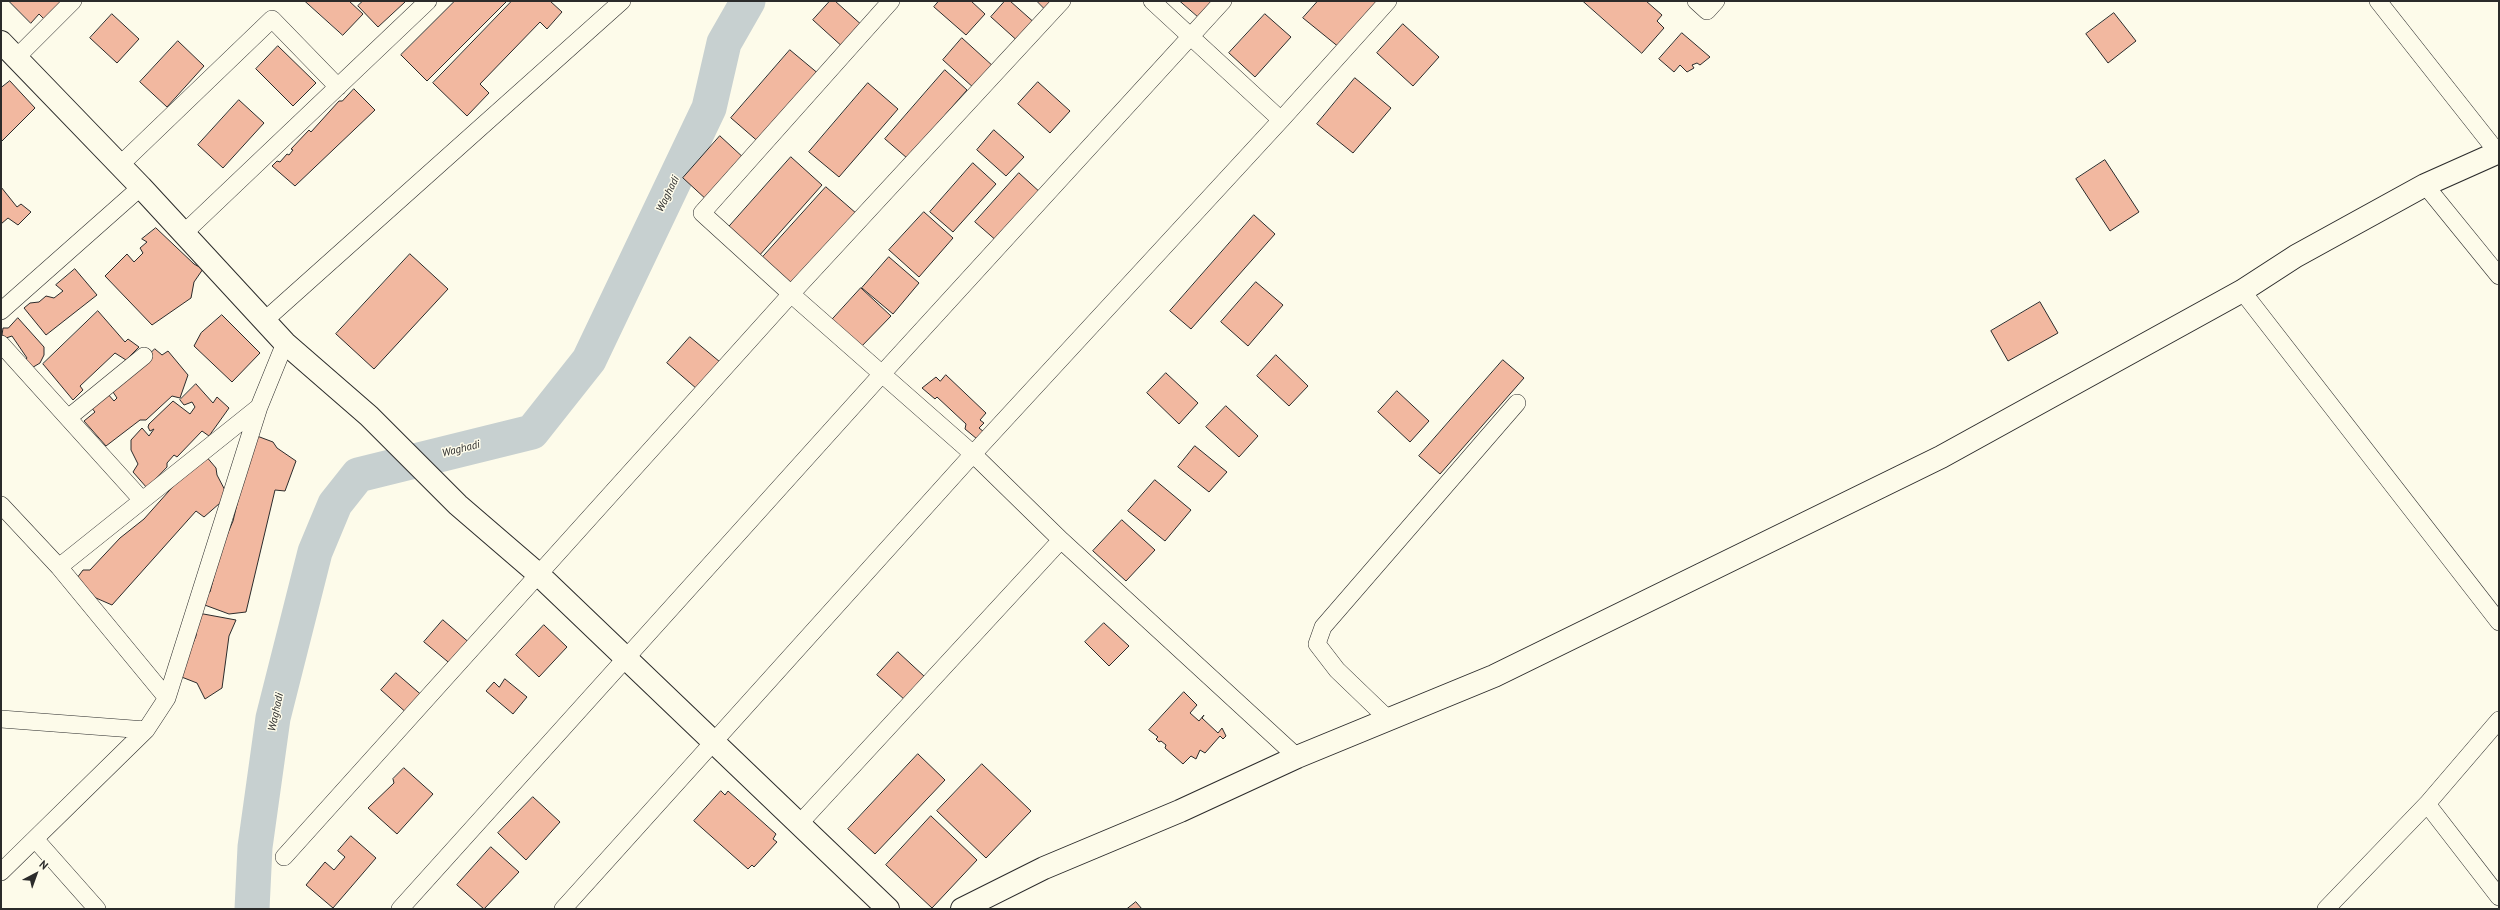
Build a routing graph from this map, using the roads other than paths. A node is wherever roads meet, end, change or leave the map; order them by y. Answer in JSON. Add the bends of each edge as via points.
{"nodes":[{"id":1,"x":73,"y":1,"type":"edge"},
{"id":2,"x":428,"y":1,"type":"edge"},
{"id":3,"x":622,"y":1,"type":"edge"},
{"id":4,"x":891,"y":1,"type":"edge"},
{"id":5,"x":1062,"y":1,"type":"edge"},
{"id":6,"x":1152,"y":1,"type":"edge"},
{"id":7,"x":1223,"y":1,"type":"edge"},
{"id":8,"x":1388,"y":1,"type":"edge"},
{"id":9,"x":1696,"y":1,"type":"edge"},
{"id":10,"x":1716,"y":1,"type":"edge"},
{"id":11,"x":2378,"y":1,"type":"edge"},
{"id":12,"x":1191,"y":37,"type":"junction"},
{"id":13,"x":1,"y":42,"type":"edge"},
{"id":14,"x":16,"y":58,"type":"junction"},
{"id":15,"x":338,"y":87,"type":"junction"},
{"id":16,"x":1281,"y":120,"type":"junction"},
{"id":17,"x":2498,"y":153,"type":"edge"},
{"id":18,"x":120,"y":165,"type":"junction"},
{"id":19,"x":2425,"y":185,"type":"junction"},
{"id":20,"x":141,"y":187,"type":"junction"},
{"id":21,"x":184,"y":233,"type":"junction"},
{"id":22,"x":2499,"y":276,"type":"edge"},
{"id":23,"x":2242,"y":291,"type":"junction"},
{"id":24,"x":791,"y":294,"type":"junction"},
{"id":25,"x":1,"y":312,"type":"edge"},
{"id":26,"x":264,"y":321,"type":"junction"},
{"id":27,"x":285,"y":343,"type":"junction"},
{"id":28,"x":1,"y":344,"type":"edge"},
{"id":29,"x":144,"y":356,"type":"dead end"},
{"id":30,"x":881,"y":375,"type":"junction"},
{"id":31,"x":1517,"y":403,"type":"dead end"},
{"id":32,"x":259,"y":407,"type":"junction"},
{"id":33,"x":68,"y":418,"type":"junction"},
{"id":34,"x":973,"y":454,"type":"junction"},
{"id":35,"x":142,"y":500,"type":"junction"},
{"id":36,"x":2,"y":508,"type":"edge"},
{"id":37,"x":1061,"y":540,"type":"junction"},
{"id":38,"x":59,"y":567,"type":"junction"},
{"id":39,"x":537,"y":573,"type":"junction"},
{"id":40,"x":2499,"y":622,"type":"edge"},
{"id":41,"x":628,"y":658,"type":"junction"},
{"id":42,"x":167,"y":698,"type":"junction"},
{"id":43,"x":1,"y":719,"type":"edge"},
{"id":44,"x":1389,"y":720,"type":"junction"},
{"id":45,"x":2499,"y":720,"type":"edge"},
{"id":46,"x":146,"y":730,"type":"junction"},
{"id":47,"x":715,"y":741,"type":"junction"},
{"id":48,"x":1297,"y":757,"type":"junction"},
{"id":49,"x":2427,"y":804,"type":"junction"},
{"id":50,"x":800,"y":823,"type":"junction"},
{"id":51,"x":35,"y":839,"type":"junction"},
{"id":52,"x":284,"y":857,"type":"dead end"},
{"id":53,"x":1,"y":872,"type":"edge"},
{"id":54,"x":2499,"y":897,"type":"edge"},
{"id":55,"x":97,"y":909,"type":"edge"},
{"id":56,"x":400,"y":909,"type":"edge"},
{"id":57,"x":563,"y":909,"type":"edge"},
{"id":58,"x":888,"y":909,"type":"edge"},
{"id":59,"x":962,"y":909,"type":"edge"},
{"id":60,"x":2326,"y":909,"type":"edge"}],
"edges":[{"from":1,"to":14,"type":"street"},
{"from":2,"to":15,"type":"street"},
{"from":3,"to":26,"type":"street"},
{"from":4,"to":24,"type":"street","via":[[702,214]]},
{"from":5,"to":24,"type":"street"},
{"from":6,"to":12,"type":"street"},
{"from":7,"to":12,"type":"street"},
{"from":8,"to":16,"type":"street"},
{"from":9,"to":10,"type":"street","via":[[1707,10]]},
{"from":11,"to":17,"type":"street"},
{"from":12,"to":16,"type":"street"},
{"from":12,"to":30,"type":"street"},
{"from":13,"to":14,"type":"street"},
{"from":14,"to":18,"type":"street"},
{"from":15,"to":18,"type":"street","via":[[272,19]]},
{"from":15,"to":21,"type":"street"},
{"from":16,"to":34,"type":"street"},
{"from":17,"to":19,"type":"street"},
{"from":18,"to":20,"type":"street"},
{"from":19,"to":22,"type":"street"},
{"from":19,"to":23,"type":"street","via":[[2296,256]]},
{"from":20,"to":21,"type":"street"},
{"from":20,"to":25,"type":"street"},
{"from":21,"to":26,"type":"street"},
{"from":23,"to":40,"type":"street"},
{"from":23,"to":44,"type":"street","via":[[1941,457],[1494,676]]},
{"from":24,"to":30,"type":"street"},
{"from":24,"to":39,"type":"street"},
{"from":26,"to":27,"type":"street"},
{"from":27,"to":32,"type":"street"},
{"from":27,"to":39,"type":"street","via":[[368,416],[458,505]]},
{"from":28,"to":33,"type":"street"},
{"from":29,"to":33,"type":"street"},
{"from":30,"to":34,"type":"street"},
{"from":30,"to":41,"type":"street"},
{"from":31,"to":44,"type":"street","via":[[1323,627],[1317,644],[1337,670]]},
{"from":32,"to":35,"type":"street"},
{"from":32,"to":42,"type":"street"},
{"from":33,"to":35,"type":"street"},
{"from":34,"to":37,"type":"street"},
{"from":34,"to":47,"type":"street"},
{"from":35,"to":38,"type":"street"},
{"from":36,"to":38,"type":"street"},
{"from":37,"to":48,"type":"street"},
{"from":37,"to":50,"type":"street"},
{"from":38,"to":42,"type":"street"},
{"from":39,"to":41,"type":"street"},
{"from":39,"to":52,"type":"street"},
{"from":41,"to":47,"type":"street"},
{"from":41,"to":56,"type":"street"},
{"from":42,"to":46,"type":"street"},
{"from":43,"to":46,"type":"street"},
{"from":44,"to":48,"type":"street"},
{"from":45,"to":49,"type":"street"},
{"from":46,"to":51,"type":"street"},
{"from":47,"to":50,"type":"street"},
{"from":47,"to":57,"type":"street"},
{"from":48,"to":59,"type":"street","via":[[1180,811],[1044,868]]},
{"from":49,"to":54,"type":"street"},
{"from":49,"to":60,"type":"street"},
{"from":50,"to":58,"type":"street"},
{"from":51,"to":53,"type":"street"},
{"from":51,"to":55,"type":"street"}]}
